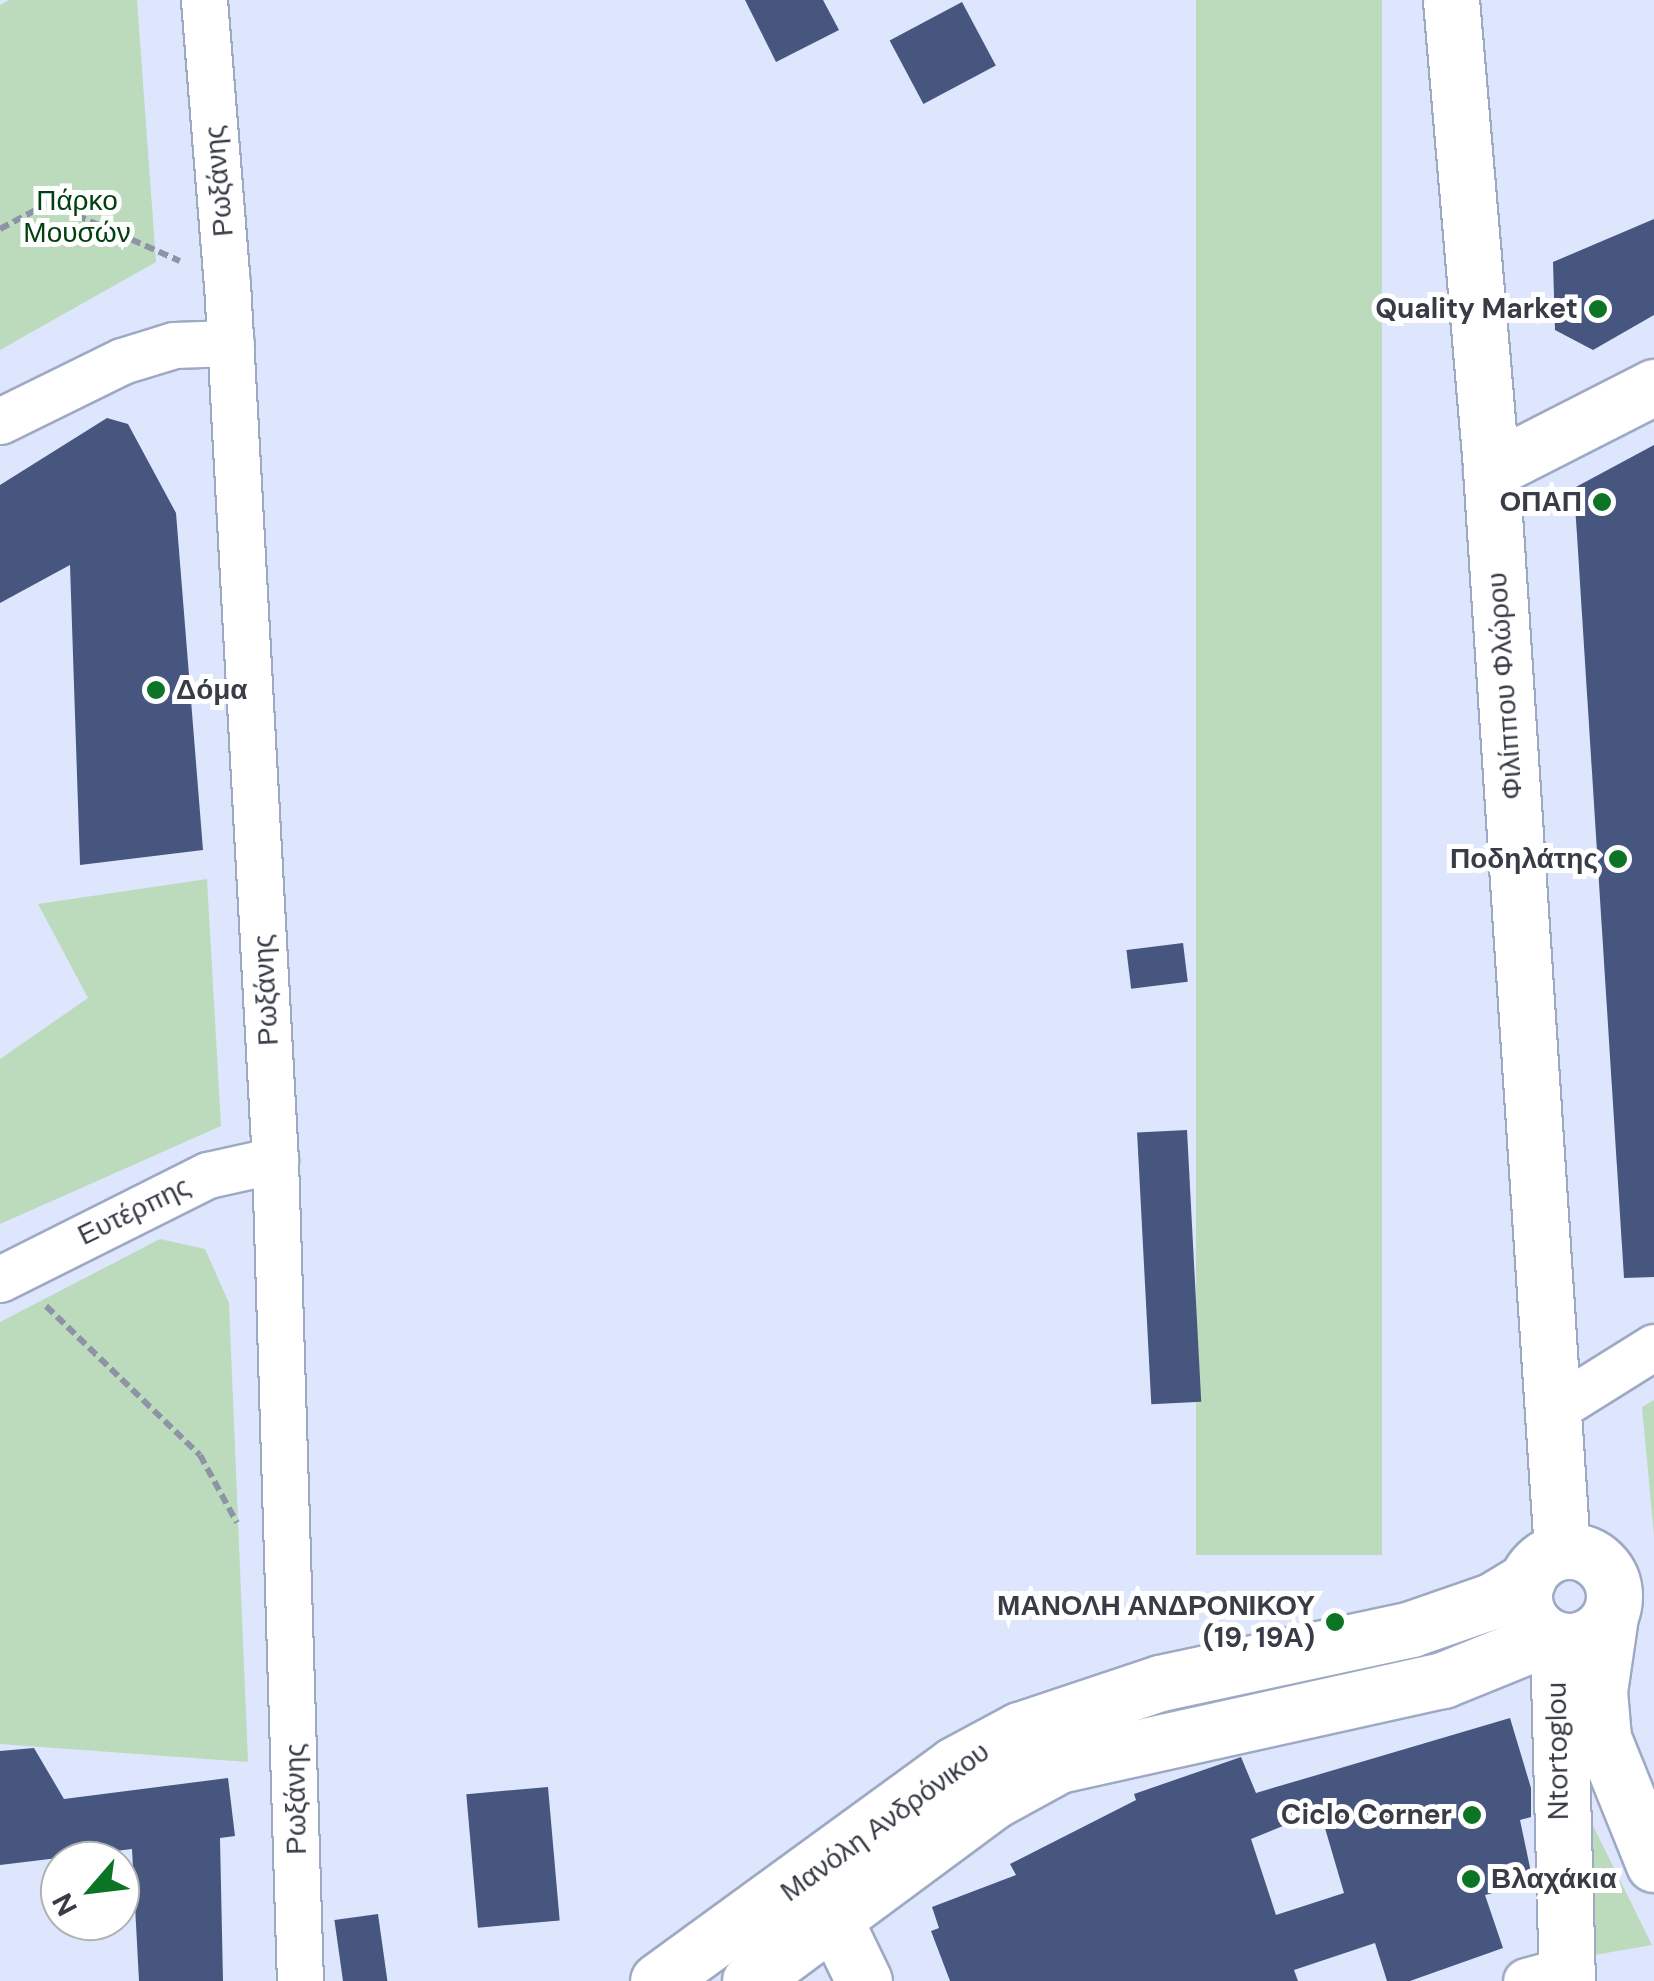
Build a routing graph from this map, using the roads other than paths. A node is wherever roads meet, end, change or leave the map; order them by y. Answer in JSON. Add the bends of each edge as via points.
{"nodes":[{"id":1,"x":204,"y":0,"type":"edge"},
{"id":2,"x":1452,"y":0,"type":"edge"},
{"id":3,"x":230,"y":342,"type":"junction"},
{"id":4,"x":1654,"y":387,"type":"edge"},
{"id":5,"x":0,"y":421,"type":"edge"},
{"id":6,"x":1491,"y":470,"type":"junction"},
{"id":7,"x":275,"y":1160,"type":"junction"},
{"id":8,"x":6,"y":1276,"type":"edge"},
{"id":9,"x":1654,"y":1347,"type":"edge"},
{"id":10,"x":1553,"y":1410,"type":"junction"},
{"id":11,"x":1545,"y":1565,"type":"junction"},
{"id":12,"x":1626,"y":1596,"type":"edge"},
{"id":13,"x":1554,"y":1638,"type":"junction"},
{"id":14,"x":1654,"y":1864,"type":"edge"},
{"id":15,"x":824,"y":1896,"type":"junction"},
{"id":16,"x":1553,"y":1977,"type":"edge"},
{"id":17,"x":300,"y":1981,"type":"edge"},
{"id":18,"x":658,"y":1981,"type":"edge"},
{"id":19,"x":750,"y":1981,"type":"edge"},
{"id":20,"x":864,"y":1981,"type":"edge"}],
"edges":[{"from":1,"to":3,"type":"street","name":"Ρωξάνης"},
{"from":2,"to":6,"type":"main road","name":"Φιλίππου Φλώρου"},
{"from":3,"to":5,"type":"street","via":[[174,345],[122,361]]},
{"from":3,"to":7,"type":"street","name":"Ρωξάνης"},
{"from":4,"to":6,"type":"main road"},
{"from":6,"to":10,"type":"main road","name":"Φιλίππου Φλώρου"},
{"from":7,"to":8,"type":"street","name":"Ευτέρπης","via":[[208,1175]]},
{"from":7,"to":17,"type":"street","name":"Ρωξάνης"},
{"from":9,"to":10,"type":"street"},
{"from":10,"to":11,"type":"main road","name":"Φιλίππου Φλώρου"},
{"from":11,"to":12,"type":"main road","via":[[1596,1560]]},
{"from":11,"to":13,"type":"main road","via":[[1526,1609]]},
{"from":11,"to":15,"type":"main road","name":"Μανόλη Ανδρόνικου","via":[[1492,1601],[1411,1629],[1160,1683],[1019,1730],[954,1765]]},
{"from":12,"to":13,"type":"main road","via":[[1589,1637]]},
{"from":12,"to":14,"type":"main road","via":[[1598,1691],[1603,1738]]},
{"from":13,"to":15,"type":"main road","name":"Μανόλη Ανδρόνικου","via":[[1443,1680],[1059,1765]]},
{"from":13,"to":16,"type":"main road","name":"Ntortoglou"},
{"from":15,"to":18,"type":"main road","name":"Μανόλη Ανδρόνικου"},
{"from":15,"to":19,"type":"main road","name":"Μανόλη Ανδρόνικου"},
{"from":15,"to":20,"type":"main road"}]}
